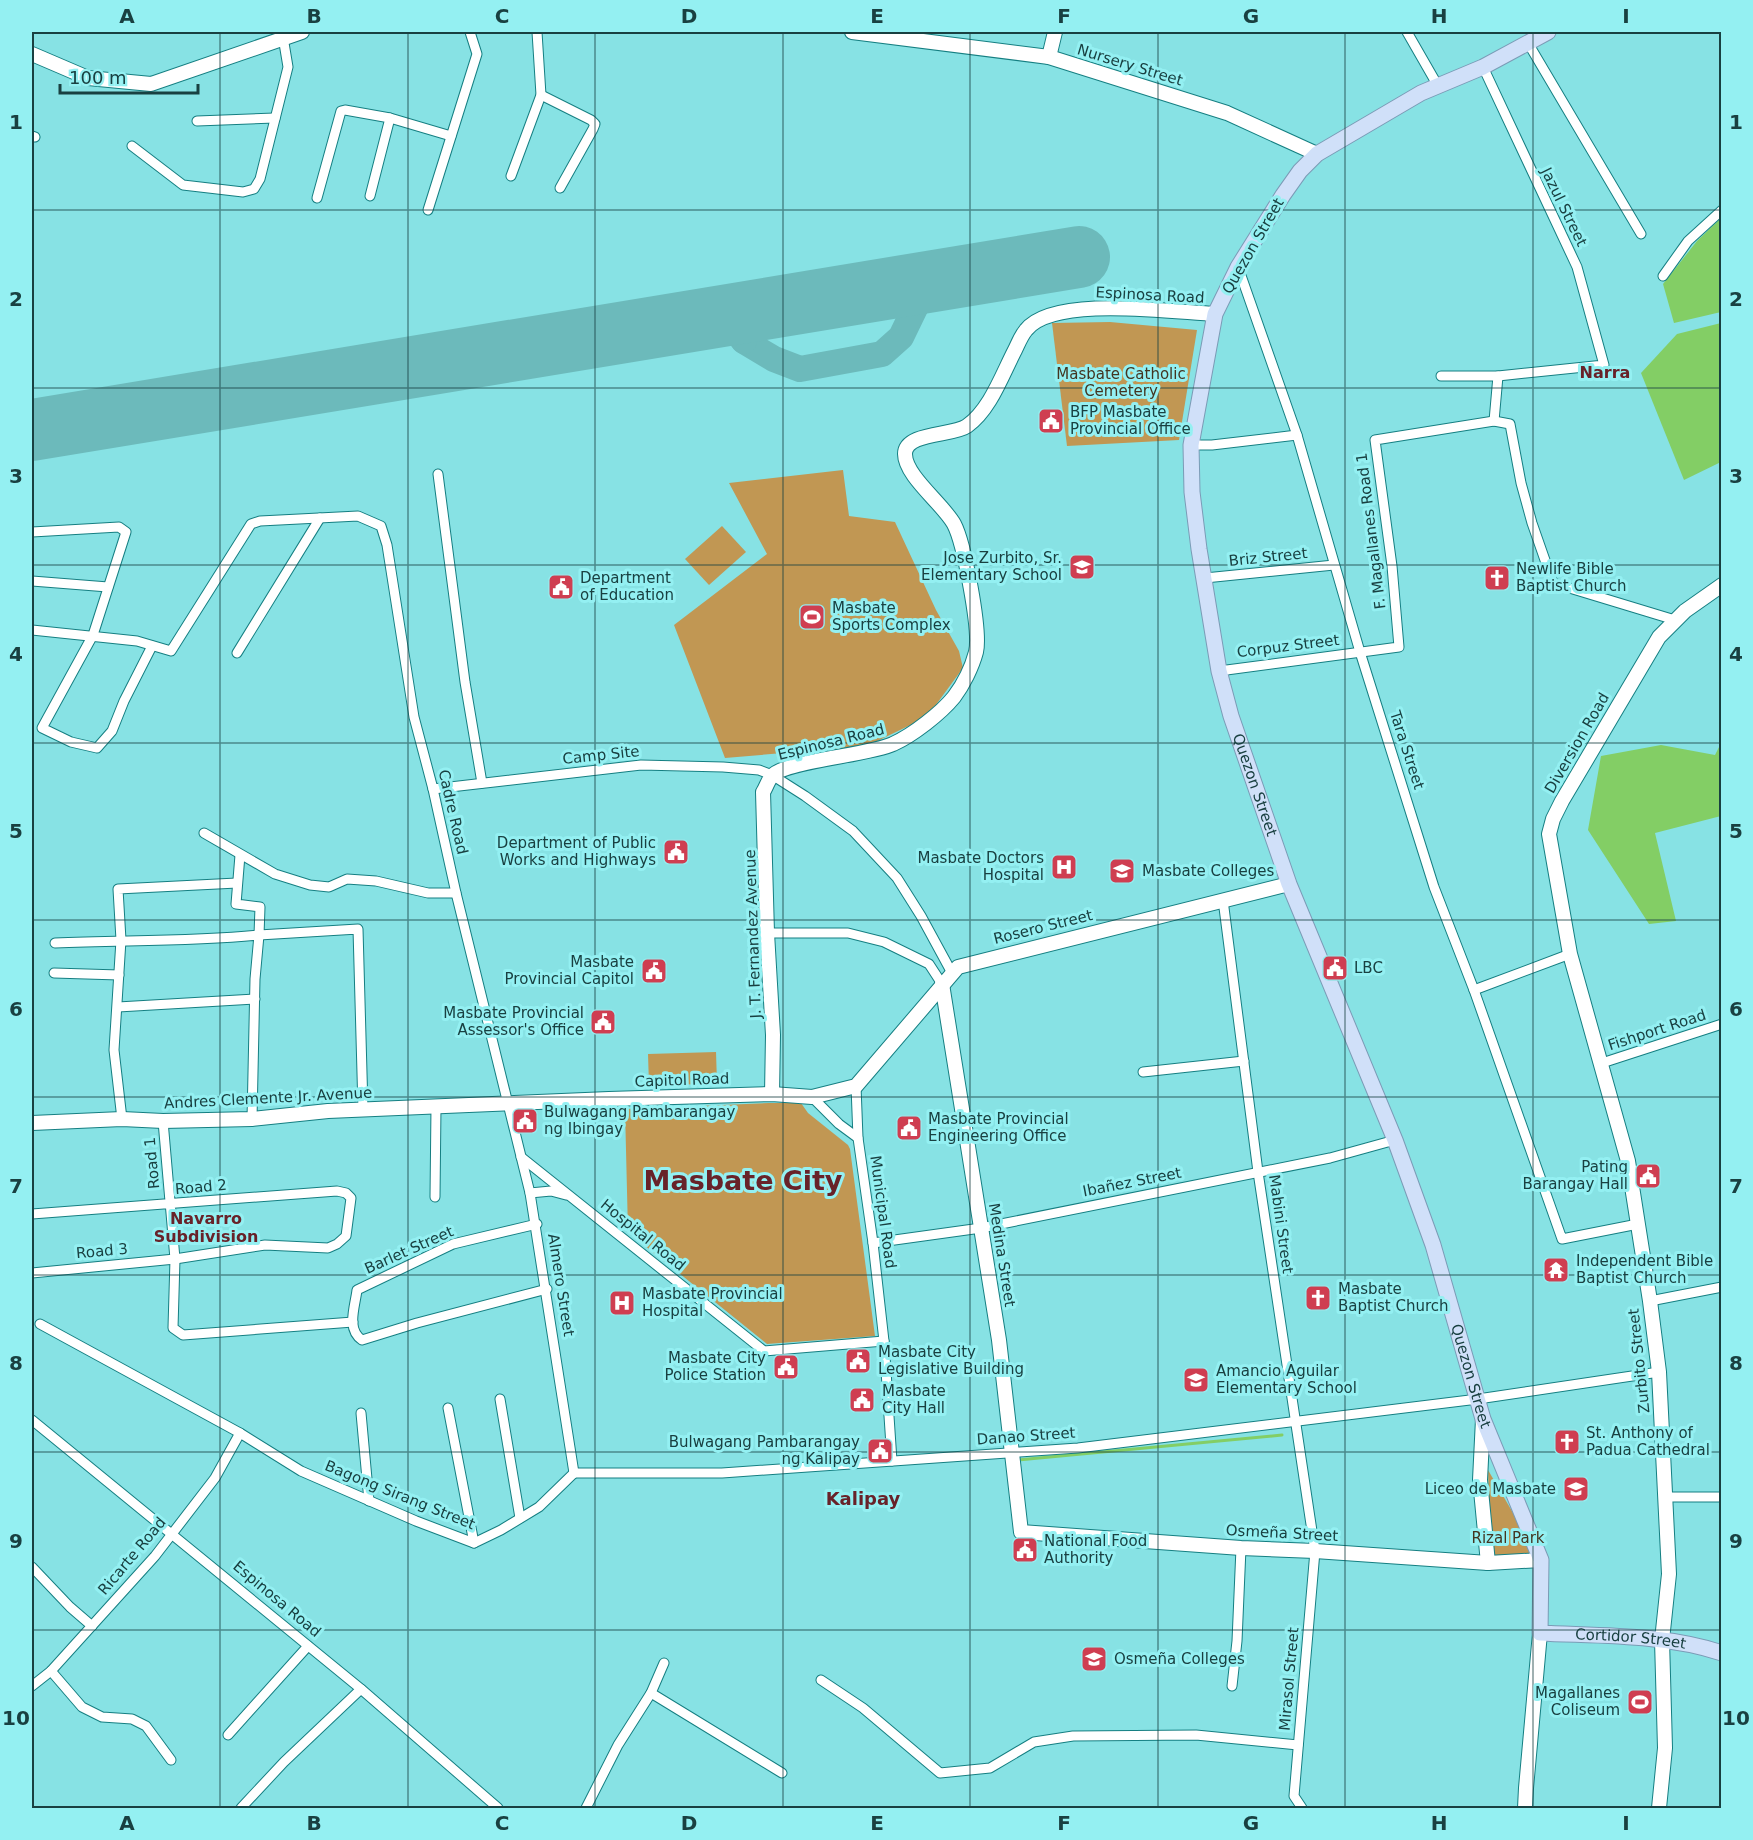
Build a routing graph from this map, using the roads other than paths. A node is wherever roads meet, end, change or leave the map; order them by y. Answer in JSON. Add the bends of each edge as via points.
{"nodes":[{"id":1,"x":302,"y":32,"type":"edge"},
{"id":2,"x":470,"y":32,"type":"edge"},
{"id":3,"x":537,"y":32,"type":"edge"},
{"id":4,"x":852,"y":32,"type":"edge"},
{"id":5,"x":1055,"y":32,"type":"edge"},
{"id":6,"x":1407,"y":32,"type":"edge"},
{"id":7,"x":1548,"y":32,"type":"edge"},
{"id":8,"x":283,"y":37,"type":"junction"},
{"id":9,"x":1528,"y":43,"type":"junction"},
{"id":10,"x":32,"y":54,"type":"edge"},
{"id":11,"x":1049,"y":57,"type":"junction"},
{"id":12,"x":1483,"y":67,"type":"junction"},
{"id":13,"x":1438,"y":86,"type":"junction"},
{"id":14,"x":541,"y":95,"type":"junction"},
{"id":15,"x":275,"y":118,"type":"junction"},
{"id":16,"x":390,"y":118,"type":"junction"},
{"id":17,"x":197,"y":121,"type":"dead end"},
{"id":18,"x":451,"y":136,"type":"junction"},
{"id":19,"x":132,"y":146,"type":"dead end"},
{"id":20,"x":1317,"y":154,"type":"junction"},
{"id":21,"x":511,"y":176,"type":"dead end"},
{"id":22,"x":560,"y":188,"type":"dead end"},
{"id":23,"x":370,"y":196,"type":"dead end"},
{"id":24,"x":317,"y":198,"type":"dead end"},
{"id":25,"x":428,"y":210,"type":"dead end"},
{"id":26,"x":1722,"y":210,"type":"edge"},
{"id":27,"x":1641,"y":234,"type":"dead end"},
{"id":28,"x":1238,"y":267,"type":"junction"},
{"id":29,"x":1663,"y":276,"type":"dead end"},
{"id":30,"x":1215,"y":314,"type":"junction"},
{"id":31,"x":1441,"y":376,"type":"dead end"},
{"id":32,"x":1498,"y":376,"type":"junction"},
{"id":33,"x":1494,"y":421,"type":"junction"},
{"id":34,"x":1298,"y":435,"type":"junction"},
{"id":35,"x":1191,"y":445,"type":"junction"},
{"id":36,"x":438,"y":474,"type":"dead end"},
{"id":37,"x":320,"y":518,"type":"junction"},
{"id":38,"x":32,"y":532,"type":"edge"},
{"id":39,"x":1334,"y":565,"type":"junction"},
{"id":40,"x":1205,"y":578,"type":"junction"},
{"id":41,"x":32,"y":582,"type":"edge"},
{"id":42,"x":1722,"y":585,"type":"edge"},
{"id":43,"x":108,"y":587,"type":"junction"},
{"id":44,"x":1675,"y":620,"type":"junction"},
{"id":45,"x":32,"y":632,"type":"edge"},
{"id":46,"x":93,"y":635,"type":"junction"},
{"id":47,"x":152,"y":646,"type":"junction"},
{"id":48,"x":1360,"y":652,"type":"junction"},
{"id":49,"x":237,"y":653,"type":"dead end"},
{"id":50,"x":1219,"y":670,"type":"junction"},
{"id":51,"x":32,"y":725,"type":"edge"},
{"id":52,"x":42,"y":728,"type":"junction"},
{"id":53,"x":772,"y":775,"type":"junction"},
{"id":54,"x":482,"y":783,"type":"junction"},
{"id":55,"x":433,"y":789,"type":"junction"},
{"id":56,"x":204,"y":833,"type":"dead end"},
{"id":57,"x":240,"y":855,"type":"junction"},
{"id":58,"x":237,"y":883,"type":"junction"},
{"id":59,"x":1289,"y":884,"type":"junction"},
{"id":60,"x":456,"y":893,"type":"junction"},
{"id":61,"x":1223,"y":900,"type":"junction"},
{"id":62,"x":767,"y":933,"type":"junction"},
{"id":63,"x":259,"y":935,"type":"junction"},
{"id":64,"x":121,"y":940,"type":"junction"},
{"id":65,"x":55,"y":943,"type":"dead end"},
{"id":66,"x":1570,"y":954,"type":"junction"},
{"id":67,"x":943,"y":956,"type":"junction"},
{"id":68,"x":929,"y":964,"type":"junction"},
{"id":69,"x":54,"y":973,"type":"dead end"},
{"id":70,"x":952,"y":973,"type":"junction"},
{"id":71,"x":119,"y":975,"type":"junction"},
{"id":72,"x":942,"y":984,"type":"junction"},
{"id":73,"x":1474,"y":990,"type":"junction"},
{"id":74,"x":255,"y":999,"type":"junction"},
{"id":75,"x":118,"y":1007,"type":"junction"},
{"id":76,"x":1722,"y":1024,"type":"edge"},
{"id":77,"x":1244,"y":1061,"type":"junction"},
{"id":78,"x":1602,"y":1063,"type":"junction"},
{"id":79,"x":1143,"y":1072,"type":"dead end"},
{"id":80,"x":856,"y":1086,"type":"junction"},
{"id":81,"x":772,"y":1094,"type":"junction"},
{"id":82,"x":812,"y":1097,"type":"junction"},
{"id":83,"x":507,"y":1104,"type":"junction"},
{"id":84,"x":436,"y":1107,"type":"junction"},
{"id":85,"x":363,"y":1109,"type":"junction"},
{"id":86,"x":122,"y":1119,"type":"junction"},
{"id":87,"x":252,"y":1119,"type":"junction"},
{"id":88,"x":163,"y":1121,"type":"junction"},
{"id":89,"x":32,"y":1124,"type":"edge"},
{"id":90,"x":858,"y":1138,"type":"junction"},
{"id":91,"x":1395,"y":1140,"type":"junction"},
{"id":92,"x":521,"y":1157,"type":"junction"},
{"id":93,"x":1258,"y":1172,"type":"junction"},
{"id":94,"x":530,"y":1193,"type":"junction"},
{"id":95,"x":435,"y":1197,"type":"dead end"},
{"id":96,"x":571,"y":1197,"type":"junction"},
{"id":97,"x":170,"y":1205,"type":"junction"},
{"id":98,"x":32,"y":1214,"type":"edge"},
{"id":99,"x":537,"y":1224,"type":"junction"},
{"id":100,"x":1638,"y":1224,"type":"junction"},
{"id":101,"x":981,"y":1228,"type":"junction"},
{"id":102,"x":873,"y":1243,"type":"junction"},
{"id":103,"x":175,"y":1259,"type":"junction"},
{"id":104,"x":32,"y":1273,"type":"edge"},
{"id":105,"x":1722,"y":1287,"type":"edge"},
{"id":106,"x":547,"y":1289,"type":"junction"},
{"id":107,"x":1650,"y":1301,"type":"junction"},
{"id":108,"x":352,"y":1322,"type":"junction"},
{"id":109,"x":40,"y":1324,"type":"dead end"},
{"id":110,"x":884,"y":1341,"type":"junction"},
{"id":111,"x":1659,"y":1372,"type":"junction"},
{"id":112,"x":500,"y":1399,"type":"dead end"},
{"id":113,"x":1478,"y":1399,"type":"junction"},
{"id":114,"x":447,"y":1408,"type":"dead end"},
{"id":115,"x":361,"y":1413,"type":"dead end"},
{"id":116,"x":1483,"y":1419,"type":"junction"},
{"id":117,"x":32,"y":1420,"type":"edge"},
{"id":118,"x":1295,"y":1422,"type":"junction"},
{"id":119,"x":240,"y":1433,"type":"junction"},
{"id":120,"x":1011,"y":1452,"type":"junction"},
{"id":121,"x":892,"y":1461,"type":"junction"},
{"id":122,"x":574,"y":1473,"type":"junction"},
{"id":123,"x":1666,"y":1497,"type":"junction"},
{"id":124,"x":1722,"y":1497,"type":"edge"},
{"id":125,"x":369,"y":1501,"type":"junction"},
{"id":126,"x":520,"y":1518,"type":"junction"},
{"id":127,"x":1021,"y":1532,"type":"joint"},
{"id":128,"x":172,"y":1533,"type":"junction"},
{"id":129,"x":474,"y":1543,"type":"junction"},
{"id":130,"x":1241,"y":1548,"type":"junction"},
{"id":131,"x":1315,"y":1551,"type":"junction"},
{"id":132,"x":1541,"y":1560,"type":"junction"},
{"id":133,"x":1488,"y":1563,"type":"junction"},
{"id":134,"x":32,"y":1567,"type":"edge"},
{"id":135,"x":92,"y":1626,"type":"junction"},
{"id":136,"x":1540,"y":1633,"type":"junction"},
{"id":137,"x":1662,"y":1640,"type":"junction"},
{"id":138,"x":308,"y":1646,"type":"junction"},
{"id":139,"x":1722,"y":1653,"type":"edge"},
{"id":140,"x":664,"y":1663,"type":"dead end"},
{"id":141,"x":51,"y":1671,"type":"junction"},
{"id":142,"x":821,"y":1680,"type":"dead end"},
{"id":143,"x":32,"y":1686,"type":"edge"},
{"id":144,"x":1232,"y":1686,"type":"dead end"},
{"id":145,"x":361,"y":1689,"type":"junction"},
{"id":146,"x":651,"y":1693,"type":"junction"},
{"id":147,"x":228,"y":1735,"type":"dead end"},
{"id":148,"x":1298,"y":1745,"type":"junction"},
{"id":149,"x":171,"y":1761,"type":"dead end"},
{"id":150,"x":782,"y":1773,"type":"dead end"},
{"id":151,"x":242,"y":1809,"type":"edge"},
{"id":152,"x":498,"y":1809,"type":"edge"},
{"id":153,"x":586,"y":1809,"type":"edge"},
{"id":154,"x":1302,"y":1809,"type":"edge"},
{"id":155,"x":1526,"y":1809,"type":"edge"},
{"id":156,"x":1659,"y":1809,"type":"edge"}],
"edges":[{"from":1,"to":8,"type":"street"},
{"from":2,"to":18,"type":"street","via":[[477,54]]},
{"from":3,"to":14,"type":"street"},
{"from":4,"to":11,"type":"street","name":"Nursery Street"},
{"from":5,"to":11,"type":"street"},
{"from":6,"to":13,"type":"street"},
{"from":7,"to":9,"type":"main road","name":"Quezon Street"},
{"from":8,"to":10,"type":"street","via":[[151,84],[88,78]]},
{"from":8,"to":15,"type":"street","via":[[288,67]]},
{"from":9,"to":12,"type":"main road","name":"Quezon Street"},
{"from":9,"to":27,"type":"street"},
{"from":11,"to":20,"type":"street","name":"Nursery Street","via":[[1227,113]]},
{"from":12,"to":13,"type":"main road","name":"Quezon Street"},
{"from":12,"to":32,"type":"street","name":"Jazul Street","via":[[1576,267],[1604,365]]},
{"from":13,"to":20,"type":"main road","name":"Quezon Street"},
{"from":14,"to":21,"type":"street"},
{"from":14,"to":22,"type":"street","via":[[595,124]]},
{"from":15,"to":17,"type":"street"},
{"from":15,"to":19,"type":"street","via":[[260,179],[254,189],[243,192],[183,185]]},
{"from":16,"to":18,"type":"street"},
{"from":16,"to":23,"type":"street"},
{"from":16,"to":24,"type":"street","via":[[341,111]]},
{"from":18,"to":25,"type":"street"},
{"from":20,"to":28,"type":"main road","name":"Quezon Street","via":[[1283,195]]},
{"from":26,"to":29,"type":"street","via":[[1688,241]]},
{"from":28,"to":30,"type":"main road","name":"Quezon Street"},
{"from":28,"to":34,"type":"street","name":"Tara Street"},
{"from":30,"to":35,"type":"main road","name":"Quezon Street"},
{"from":30,"to":53,"type":"street","name":"Espinosa Road","via":[[1112,308],[1081,308],[1052,314],[1026,329],[977,419],[963,429],[916,439],[907,446],[905,455],[911,470],[954,524],[971,584],[976,650],[969,671],[954,697],[922,726],[892,744],[789,767]]},
{"from":31,"to":32,"type":"street"},
{"from":32,"to":33,"type":"street"},
{"from":33,"to":44,"type":"street","via":[[1510,424],[1521,483],[1553,583]]},
{"from":33,"to":48,"type":"street","name":"F. Magallanes Road 1","via":[[1375,440],[1400,647]]},
{"from":34,"to":35,"type":"street"},
{"from":34,"to":39,"type":"street","name":"Tara Street"},
{"from":35,"to":40,"type":"main road","name":"Quezon Street","via":[[1192,492]]},
{"from":36,"to":54,"type":"street","via":[[460,650]]},
{"from":37,"to":47,"type":"street","via":[[251,524],[171,651]]},
{"from":37,"to":49,"type":"street"},
{"from":37,"to":55,"type":"street","name":"Cadre Road","via":[[358,516],[381,526],[414,717]]},
{"from":38,"to":43,"type":"street","via":[[123,528],[126,532]]},
{"from":39,"to":40,"type":"street","name":"Briz Street"},
{"from":39,"to":48,"type":"street","name":"Tara Street"},
{"from":40,"to":50,"type":"main road","name":"Quezon Street"},
{"from":41,"to":43,"type":"street"},
{"from":42,"to":44,"type":"street","name":"Diversion Road"},
{"from":43,"to":46,"type":"street"},
{"from":44,"to":66,"type":"street","name":"Diversion Road","via":[[1659,637],[1550,827]]},
{"from":45,"to":46,"type":"street"},
{"from":46,"to":47,"type":"street"},
{"from":46,"to":52,"type":"street"},
{"from":47,"to":52,"type":"street","via":[[112,731],[97,748],[71,742]]},
{"from":48,"to":50,"type":"street","name":"Corpuz Street"},
{"from":48,"to":73,"type":"street","name":"Tara Street","via":[[1434,887]]},
{"from":50,"to":59,"type":"main road","name":"Quezon Street"},
{"from":51,"to":52,"type":"street"},
{"from":53,"to":54,"type":"street","name":"Camp Site","via":[[723,766],[641,765]]},
{"from":53,"to":62,"type":"street","name":"J. T. Fernandez Avenue","via":[[764,792]]},
{"from":53,"to":67,"type":"street","name":"Camp Site","via":[[853,831],[897,878]]},
{"from":54,"to":55,"type":"street","name":"Camp Site"},
{"from":55,"to":60,"type":"street","name":"Cadre Road"},
{"from":56,"to":57,"type":"street"},
{"from":57,"to":58,"type":"street"},
{"from":57,"to":60,"type":"street","via":[[275,874],[310,885],[329,887],[347,879],[428,893]]},
{"from":58,"to":63,"type":"street","via":[[236,904],[260,907]]},
{"from":58,"to":64,"type":"street","via":[[117,889]]},
{"from":59,"to":61,"type":"street","name":"Rosero Street"},
{"from":59,"to":91,"type":"main road","name":"Quezon Street"},
{"from":60,"to":83,"type":"street","name":"Cadre Road"},
{"from":61,"to":70,"type":"street","name":"Rosero Street","via":[[973,962]]},
{"from":61,"to":77,"type":"street","name":"Mabini Street"},
{"from":62,"to":68,"type":"street","via":[[848,933],[884,942]]},
{"from":62,"to":81,"type":"street","name":"J. T. Fernandez Avenue"},
{"from":63,"to":64,"type":"street","via":[[204,940]]},
{"from":63,"to":74,"type":"street"},
{"from":63,"to":85,"type":"street","via":[[358,929]]},
{"from":64,"to":65,"type":"street"},
{"from":64,"to":71,"type":"street"},
{"from":66,"to":73,"type":"street"},
{"from":66,"to":78,"type":"street","name":"Zurbito Street"},
{"from":67,"to":68,"type":"street"},
{"from":67,"to":70,"type":"street","name":"Camp Site"},
{"from":68,"to":72,"type":"street"},
{"from":69,"to":71,"type":"street"},
{"from":70,"to":72,"type":"street","name":"Rosero Street"},
{"from":71,"to":75,"type":"street"},
{"from":72,"to":80,"type":"street","name":"Rosero Street"},
{"from":72,"to":101,"type":"street","name":"Medina Street"},
{"from":73,"to":100,"type":"street","name":"Tara Street","via":[[1562,1239]]},
{"from":74,"to":75,"type":"street"},
{"from":74,"to":87,"type":"street"},
{"from":75,"to":86,"type":"street","via":[[114,1050]]},
{"from":76,"to":78,"type":"street","name":"Fishport Road"},
{"from":77,"to":79,"type":"street"},
{"from":77,"to":93,"type":"street","name":"Mabini Street"},
{"from":78,"to":100,"type":"street","name":"Zurbito Street","via":[[1628,1161]]},
{"from":80,"to":82,"type":"street","name":"Capitol Road"},
{"from":80,"to":90,"type":"street","name":"Municipal Road"},
{"from":81,"to":82,"type":"street","name":"Capitol Road"},
{"from":81,"to":83,"type":"street","name":"Capitol Road"},
{"from":82,"to":90,"type":"street"},
{"from":83,"to":84,"type":"street","name":"Andres Clemente Jr. Avenue"},
{"from":83,"to":92,"type":"street","name":"Almero Street"},
{"from":84,"to":85,"type":"street","name":"Andres Clemente Jr. Avenue"},
{"from":84,"to":95,"type":"street"},
{"from":85,"to":87,"type":"street","name":"Andres Clemente Jr. Avenue"},
{"from":86,"to":88,"type":"street","name":"Andres Clemente Jr. Avenue"},
{"from":86,"to":89,"type":"street","name":"Andres Clemente Jr. Avenue"},
{"from":87,"to":88,"type":"street","name":"Andres Clemente Jr. Avenue"},
{"from":88,"to":97,"type":"street","name":"Road 1"},
{"from":90,"to":102,"type":"street","name":"Municipal Road"},
{"from":91,"to":93,"type":"street","name":"Ibañez Street"},
{"from":91,"to":113,"type":"main road","name":"Quezon Street","via":[[1433,1245]]},
{"from":92,"to":94,"type":"street","name":"Almero Street"},
{"from":92,"to":96,"type":"street","name":"Hospital Road"},
{"from":93,"to":101,"type":"street","name":"Ibañez Street"},
{"from":93,"to":118,"type":"street","name":"Mabini Street"},
{"from":94,"to":96,"type":"street","via":[[551,1191]]},
{"from":94,"to":99,"type":"street","name":"Almero Street"},
{"from":96,"to":110,"type":"street","name":"Hospital Road","via":[[764,1351]]},
{"from":97,"to":98,"type":"street","name":"Road 2"},
{"from":97,"to":103,"type":"street","name":"Road 1"},
{"from":97,"to":103,"type":"street","name":"Road 2","via":[[337,1191],[351,1198],[346,1236],[328,1248],[265,1245]]},
{"from":99,"to":106,"type":"street","name":"Almero Street"},
{"from":99,"to":108,"type":"street","name":"Barlet Street","via":[[453,1244],[357,1290]]},
{"from":100,"to":107,"type":"street","name":"Zurbito Street"},
{"from":101,"to":102,"type":"street","name":"Ibañez Street"},
{"from":101,"to":120,"type":"street","name":"Medina Street"},
{"from":102,"to":110,"type":"street","name":"Municipal Road"},
{"from":103,"to":104,"type":"street","name":"Road 3"},
{"from":103,"to":108,"type":"street","name":"Road 1","via":[[173,1328],[183,1335]]},
{"from":105,"to":107,"type":"street"},
{"from":106,"to":108,"type":"street","via":[[362,1340],[355,1335]]},
{"from":106,"to":122,"type":"street","name":"Almero Street"},
{"from":107,"to":111,"type":"street","name":"Zurbito Street"},
{"from":109,"to":119,"type":"street","name":"Bagong Sirang Street"},
{"from":110,"to":121,"type":"street","name":"Municipal Road"},
{"from":111,"to":113,"type":"street","name":"Danao Street"},
{"from":111,"to":123,"type":"street","name":"Zurbito Street"},
{"from":112,"to":126,"type":"street"},
{"from":113,"to":116,"type":"main road","name":"Quezon Street"},
{"from":113,"to":118,"type":"street","name":"Danao Street"},
{"from":114,"to":129,"type":"street"},
{"from":115,"to":125,"type":"street"},
{"from":116,"to":132,"type":"main road","name":"Quezon Street"},
{"from":116,"to":133,"type":"street","via":[[1480,1480]]},
{"from":117,"to":128,"type":"street","name":"Espinosa Road"},
{"from":118,"to":120,"type":"street","name":"Danao Street","via":[[1078,1448]]},
{"from":118,"to":131,"type":"street","name":"Mabini Street"},
{"from":119,"to":125,"type":"street","name":"Bagong Sirang Street","via":[[301,1471]]},
{"from":119,"to":128,"type":"street","name":"Ricarte Road","via":[[215,1478]]},
{"from":120,"to":121,"type":"street","name":"Danao Street"},
{"from":120,"to":127,"type":"street","name":"Medina Street"},
{"from":121,"to":122,"type":"street","name":"Danao Street","via":[[722,1473]]},
{"from":122,"to":126,"type":"street","name":"Bagong Sirang Street","via":[[539,1507]]},
{"from":123,"to":124,"type":"street"},
{"from":123,"to":137,"type":"street","name":"Zurbito Street","via":[[1669,1574]]},
{"from":125,"to":129,"type":"street","name":"Bagong Sirang Street"},
{"from":126,"to":129,"type":"street","name":"Bagong Sirang Street"},
{"from":127,"to":130,"type":"street","name":"Osmeña Street"},
{"from":128,"to":135,"type":"street","name":"Ricarte Road"},
{"from":128,"to":138,"type":"street","name":"Espinosa Road"},
{"from":130,"to":131,"type":"street","name":"Osmeña Street"},
{"from":130,"to":144,"type":"street"},
{"from":131,"to":133,"type":"street","name":"Osmeña Street"},
{"from":131,"to":148,"type":"street","name":"Mirasol Street"},
{"from":132,"to":133,"type":"street","name":"Osmeña Street"},
{"from":132,"to":136,"type":"main road","name":"Quezon Street"},
{"from":134,"to":135,"type":"street"},
{"from":135,"to":141,"type":"street","name":"Ricarte Road"},
{"from":136,"to":137,"type":"main road","name":"Cortidor Street"},
{"from":136,"to":155,"type":"street","name":"Quezon Street"},
{"from":137,"to":139,"type":"main road","name":"Cortidor Street"},
{"from":137,"to":156,"type":"street","name":"Zurbito Street","via":[[1665,1748]]},
{"from":138,"to":145,"type":"street","name":"Espinosa Road"},
{"from":138,"to":147,"type":"street"},
{"from":140,"to":146,"type":"street"},
{"from":141,"to":143,"type":"street","name":"Ricarte Road"},
{"from":141,"to":149,"type":"street","via":[[82,1707],[102,1717],[132,1719],[146,1726]]},
{"from":142,"to":148,"type":"street","via":[[863,1708],[940,1773],[990,1768],[1034,1742],[1073,1736],[1196,1735]]},
{"from":145,"to":151,"type":"street","via":[[284,1762]]},
{"from":145,"to":152,"type":"street","name":"Espinosa Road"},
{"from":146,"to":150,"type":"street"},
{"from":146,"to":153,"type":"street","via":[[618,1745]]},
{"from":148,"to":154,"type":"street","name":"Mirasol Street","via":[[1294,1796]]}]}
